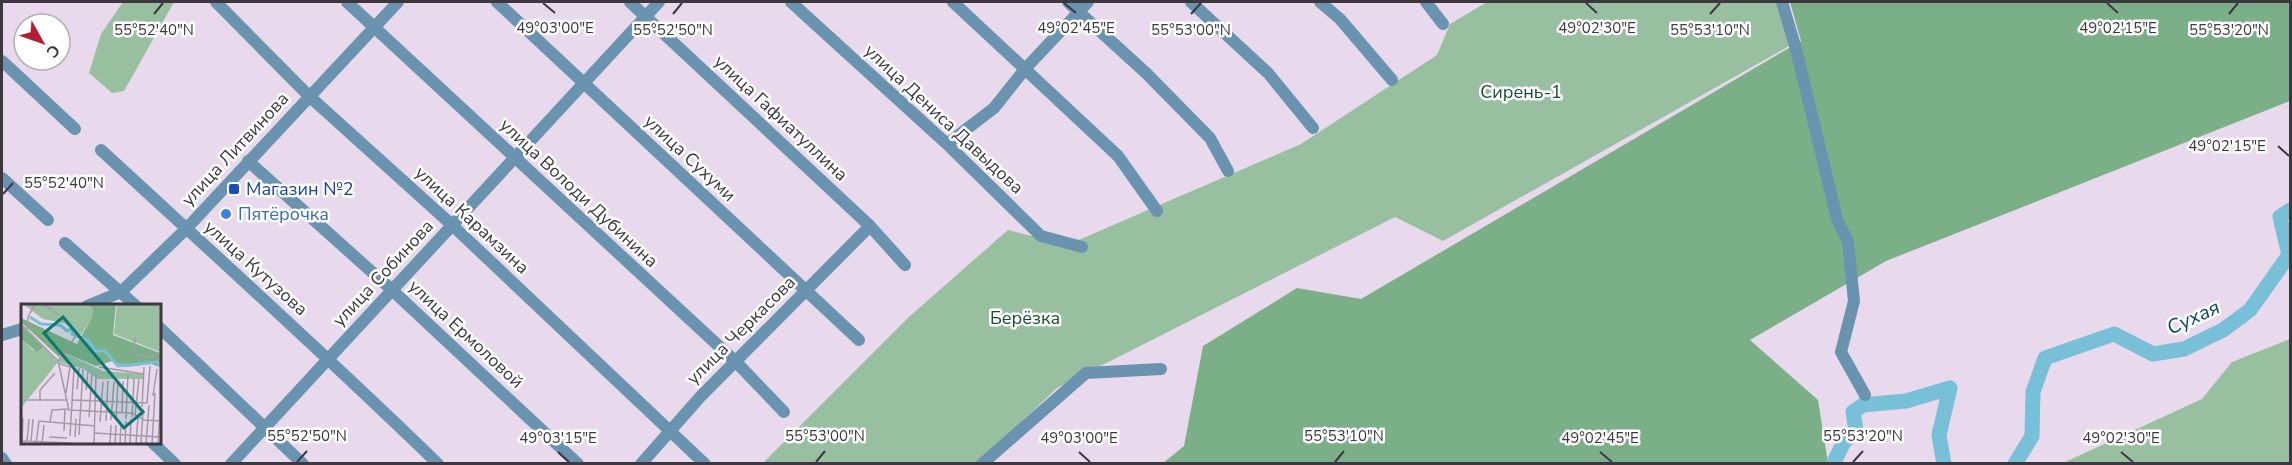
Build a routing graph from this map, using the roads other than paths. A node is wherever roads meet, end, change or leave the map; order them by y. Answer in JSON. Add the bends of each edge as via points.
{"nodes":[{"id":1,"x":216,"y":2,"type":"edge"},
{"id":2,"x":347,"y":2,"type":"edge"},
{"id":3,"x":398,"y":2,"type":"edge"},
{"id":4,"x":497,"y":2,"type":"edge"},
{"id":5,"x":630,"y":2,"type":"edge"},
{"id":6,"x":659,"y":2,"type":"edge"},
{"id":7,"x":791,"y":2,"type":"edge"},
{"id":8,"x":953,"y":2,"type":"edge"},
{"id":9,"x":1068,"y":2,"type":"edge"},
{"id":10,"x":1088,"y":2,"type":"edge"},
{"id":11,"x":1191,"y":2,"type":"edge"},
{"id":12,"x":1320,"y":2,"type":"edge"},
{"id":13,"x":1425,"y":2,"type":"edge"},
{"id":14,"x":1782,"y":2,"type":"edge"},
{"id":15,"x":1078,"y":11,"type":"junction"},
{"id":16,"x":646,"y":16,"type":"junction"},
{"id":17,"x":1443,"y":24,"type":"dead end"},
{"id":18,"x":374,"y":27,"type":"junction"},
{"id":19,"x":2,"y":61,"type":"edge"},
{"id":20,"x":1025,"y":69,"type":"junction"},
{"id":21,"x":1392,"y":80,"type":"dead end"},
{"id":22,"x":584,"y":82,"type":"junction"},
{"id":23,"x":309,"y":96,"type":"junction"},
{"id":24,"x":1313,"y":128,"type":"dead end"},
{"id":25,"x":75,"y":129,"type":"dead end"},
{"id":26,"x":947,"y":144,"type":"junction"},
{"id":27,"x":101,"y":150,"type":"dead end"},
{"id":28,"x":514,"y":158,"type":"junction"},
{"id":29,"x":248,"y":161,"type":"junction"},
{"id":30,"x":1228,"y":171,"type":"dead end"},
{"id":31,"x":2,"y":178,"type":"edge"},
{"id":32,"x":1157,"y":211,"type":"dead end"},
{"id":33,"x":48,"y":220,"type":"dead end"},
{"id":34,"x":452,"y":225,"type":"junction"},
{"id":35,"x":870,"y":226,"type":"junction"},
{"id":36,"x":186,"y":229,"type":"junction"},
{"id":37,"x":65,"y":243,"type":"dead end"},
{"id":38,"x":1082,"y":247,"type":"dead end"},
{"id":39,"x":905,"y":265,"type":"dead end"},
{"id":40,"x":392,"y":290,"type":"junction"},
{"id":41,"x":805,"y":291,"type":"junction"},
{"id":42,"x":121,"y":292,"type":"junction"},
{"id":43,"x":92,"y":304,"type":"edge"},
{"id":44,"x":134,"y":304,"type":"edge"},
{"id":45,"x":21,"y":328,"type":"edge"},
{"id":46,"x":160,"y":328,"type":"edge"},
{"id":47,"x":2,"y":335,"type":"edge"},
{"id":48,"x":859,"y":340,"type":"dead end"},
{"id":49,"x":329,"y":358,"type":"junction"},
{"id":50,"x":736,"y":362,"type":"junction"},
{"id":51,"x":1161,"y":369,"type":"dead end"},
{"id":52,"x":1865,"y":395,"type":"dead end"},
{"id":53,"x":783,"y":412,"type":"dead end"},
{"id":54,"x":265,"y":427,"type":"junction"},
{"id":55,"x":669,"y":432,"type":"junction"},
{"id":56,"x":154,"y":444,"type":"edge"},
{"id":57,"x":2,"y":458,"type":"edge"},
{"id":58,"x":6,"y":464,"type":"edge"},
{"id":59,"x":175,"y":464,"type":"edge"},
{"id":60,"x":231,"y":464,"type":"edge"},
{"id":61,"x":303,"y":464,"type":"edge"},
{"id":62,"x":438,"y":464,"type":"edge"},
{"id":63,"x":578,"y":464,"type":"edge"},
{"id":64,"x":641,"y":464,"type":"edge"},
{"id":65,"x":705,"y":464,"type":"edge"},
{"id":66,"x":982,"y":464,"type":"edge"}],
"edges":[{"from":1,"to":23,"type":"street","name":"улица Карамзина"},
{"from":2,"to":18,"type":"street","name":"улица Володи Дубинина"},
{"from":3,"to":18,"type":"street","name":"улица Литвинова"},
{"from":4,"to":22,"type":"street","name":"улица Сухуми"},
{"from":5,"to":16,"type":"street","name":"улица Гафиатуллина"},
{"from":6,"to":16,"type":"street","name":"улица Собинова"},
{"from":7,"to":26,"type":"street","name":"улица Дениса Давыдова"},
{"from":8,"to":20,"type":"street"},
{"from":9,"to":15,"type":"street"},
{"from":10,"to":15,"type":"street"},
{"from":11,"to":24,"type":"street","via":[[1268,73]]},
{"from":12,"to":21,"type":"street","via":[[1340,19]]},
{"from":13,"to":17,"type":"street"},
{"from":14,"to":52,"type":"street","via":[[1837,219],[1848,242],[1854,301],[1840,352]]},
{"from":15,"to":20,"type":"street"},
{"from":15,"to":30,"type":"street","via":[[1210,138]]},
{"from":16,"to":22,"type":"street","name":"улица Собинова"},
{"from":16,"to":35,"type":"street","name":"улица Гафиатуллина"},
{"from":18,"to":23,"type":"street","name":"улица Литвинова"},
{"from":18,"to":28,"type":"street","name":"улица Володи Дубинина"},
{"from":19,"to":25,"type":"street"},
{"from":20,"to":26,"type":"street","via":[[994,108]]},
{"from":20,"to":32,"type":"street","via":[[1118,156]]},
{"from":22,"to":28,"type":"street","name":"улица Собинова"},
{"from":22,"to":41,"type":"street","name":"улица Сухуми"},
{"from":23,"to":29,"type":"street","name":"улица Литвинова"},
{"from":23,"to":34,"type":"street","name":"улица Карамзина"},
{"from":26,"to":38,"type":"street","name":"улица Дениса Давыдова","via":[[1041,236]]},
{"from":27,"to":36,"type":"street","name":"улица Кутузова"},
{"from":28,"to":34,"type":"street","name":"улица Собинова"},
{"from":28,"to":50,"type":"street","name":"улица Володи Дубинина"},
{"from":29,"to":36,"type":"street","name":"улица Литвинова"},
{"from":29,"to":40,"type":"street","name":"улица Ермоловой"},
{"from":31,"to":33,"type":"street"},
{"from":34,"to":40,"type":"street","name":"улица Собинова"},
{"from":34,"to":55,"type":"street","name":"улица Карамзина"},
{"from":35,"to":39,"type":"street","name":"улица Гафиатуллина"},
{"from":35,"to":41,"type":"street","name":"улица Черкасова"},
{"from":36,"to":42,"type":"street","name":"улица Литвинова"},
{"from":36,"to":49,"type":"street","name":"улица Кутузова"},
{"from":37,"to":42,"type":"street"},
{"from":40,"to":49,"type":"street","name":"улица Собинова"},
{"from":40,"to":63,"type":"street","name":"улица Ермоловой"},
{"from":41,"to":48,"type":"street","name":"улица Сухуми"},
{"from":41,"to":50,"type":"street","name":"улица Черкасова"},
{"from":42,"to":43,"type":"street","name":"улица Литвинова"},
{"from":42,"to":44,"type":"street"},
{"from":45,"to":47,"type":"street"},
{"from":46,"to":54,"type":"street"},
{"from":49,"to":54,"type":"street","name":"улица Собинова"},
{"from":49,"to":62,"type":"street","name":"улица Кутузова"},
{"from":50,"to":53,"type":"street","name":"улица Володи Дубинина"},
{"from":50,"to":55,"type":"street","name":"улица Черкасова"},
{"from":51,"to":66,"type":"street","via":[[1086,373]]},
{"from":54,"to":60,"type":"street","name":"улица Собинова"},
{"from":54,"to":61,"type":"street"},
{"from":55,"to":64,"type":"street","name":"улица Черкасова"},
{"from":55,"to":65,"type":"street","name":"улица Карамзина"},
{"from":56,"to":59,"type":"street"},
{"from":57,"to":58,"type":"street"}]}
